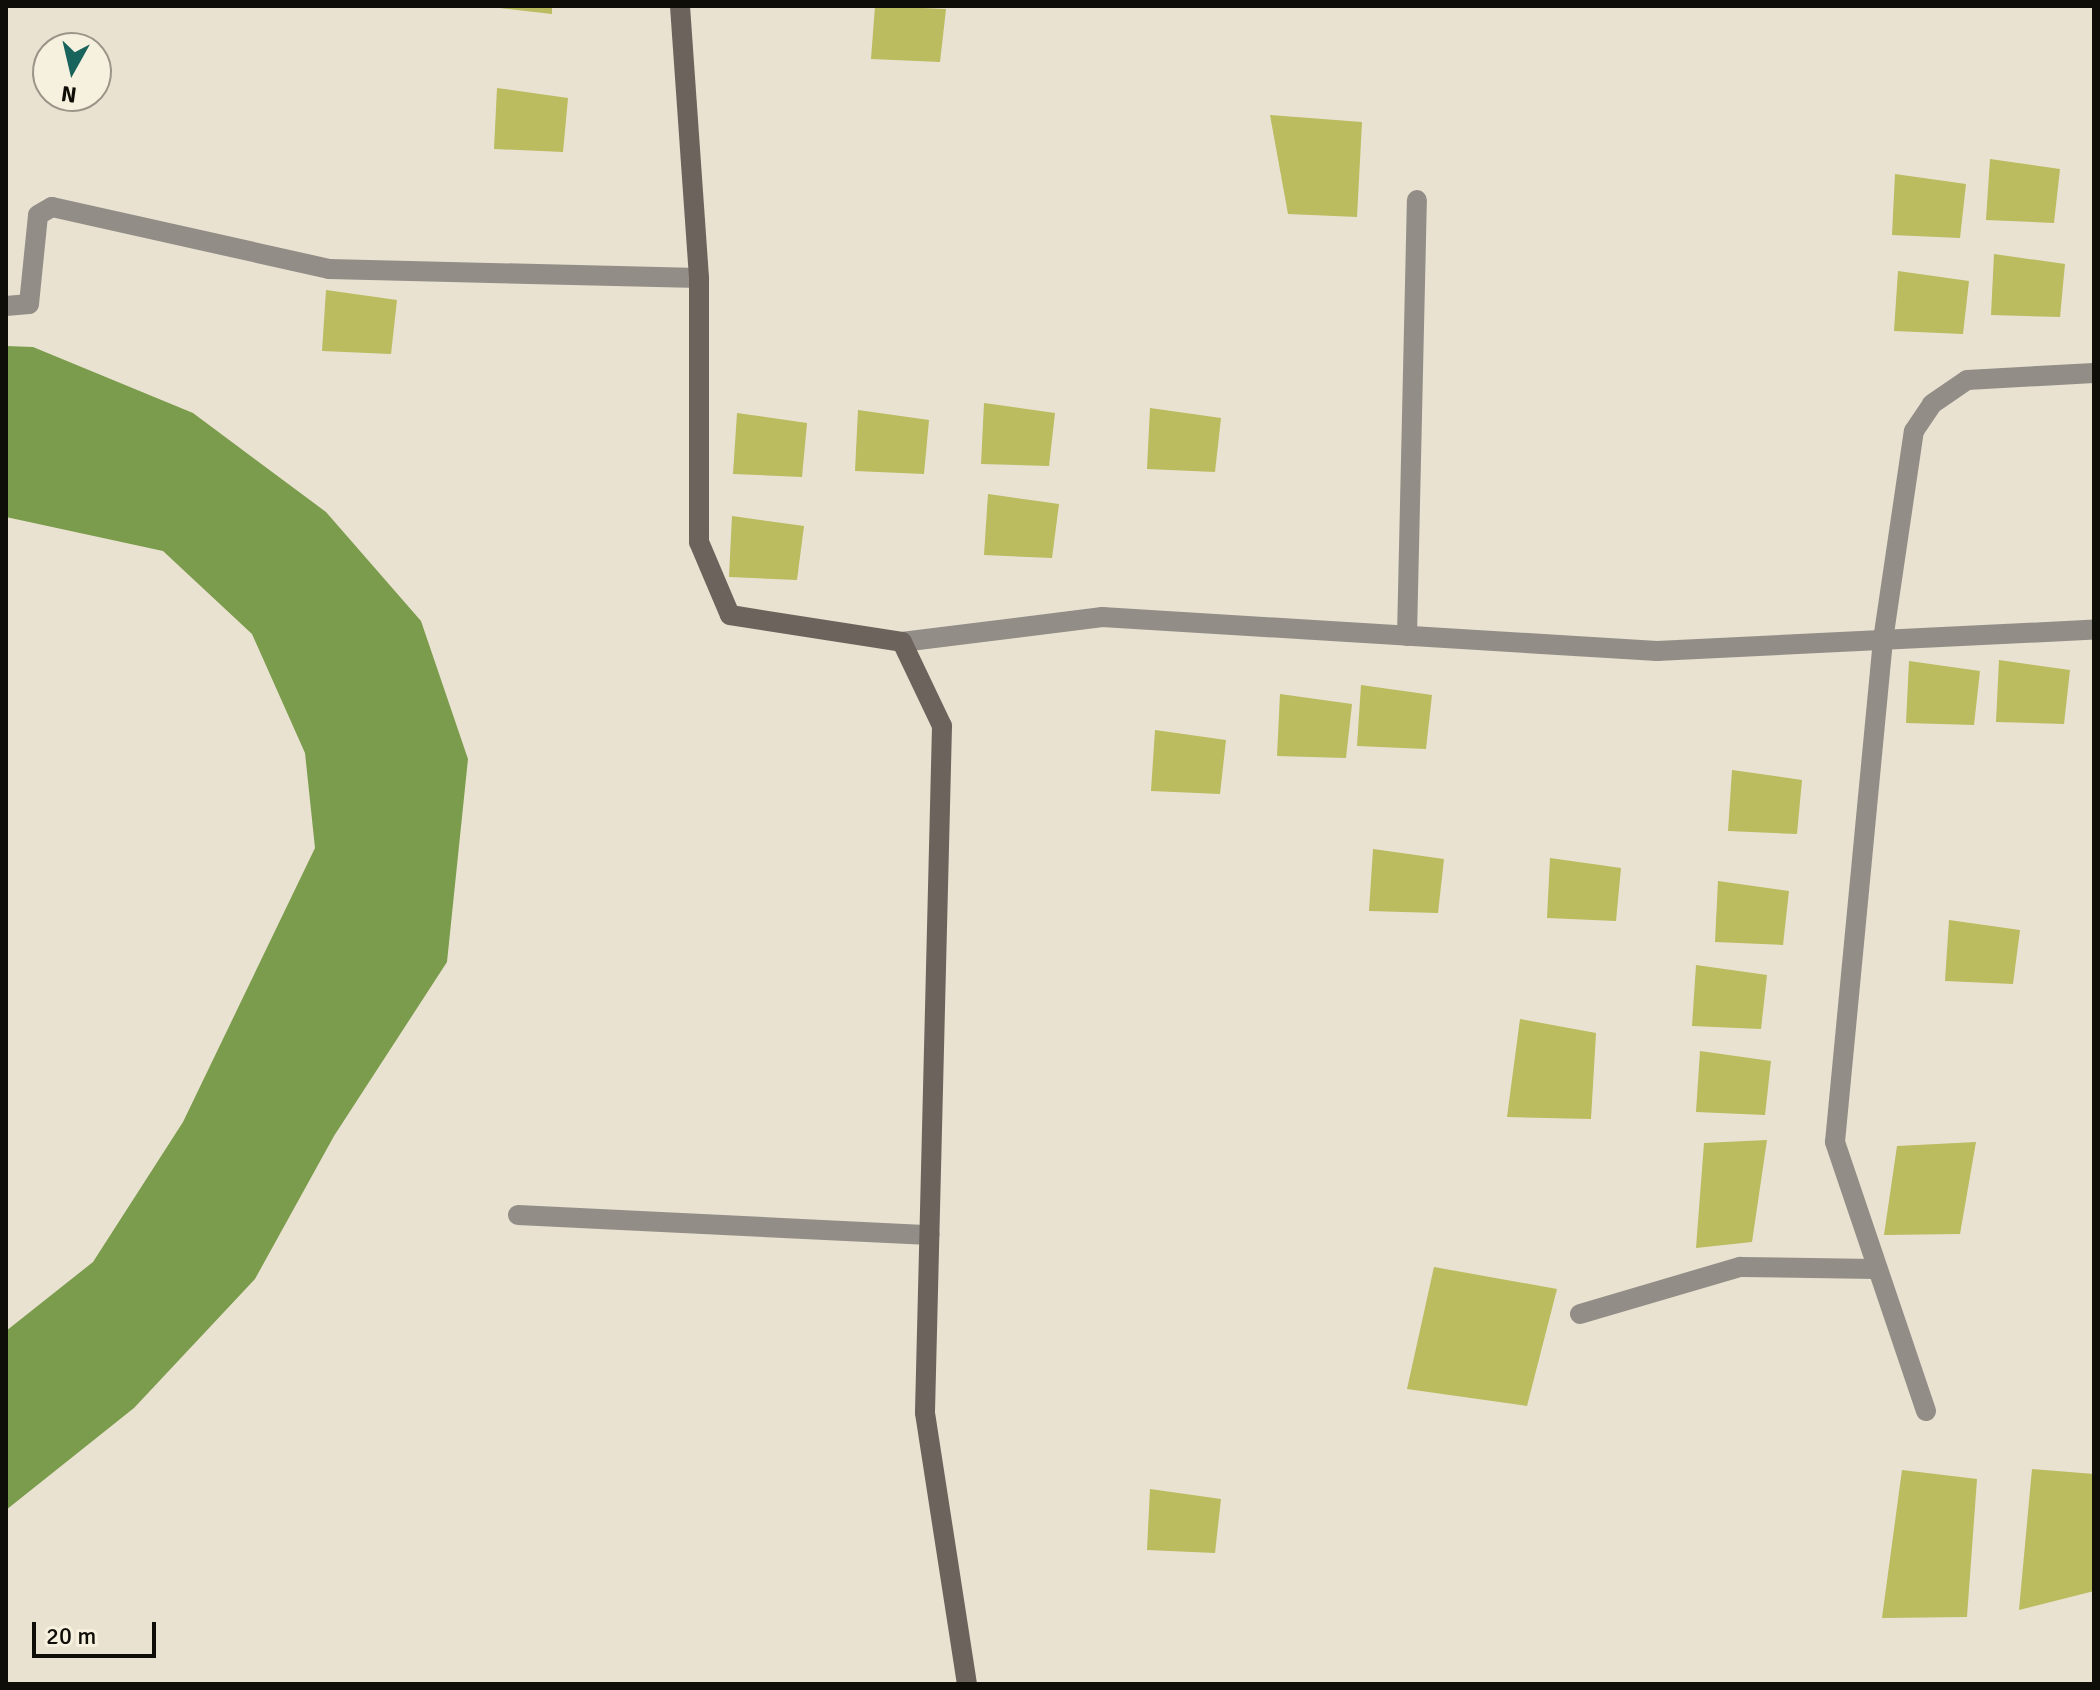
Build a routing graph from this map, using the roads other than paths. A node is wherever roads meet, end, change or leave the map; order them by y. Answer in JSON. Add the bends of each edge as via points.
{"nodes":[{"id":1,"x":680,"y":6,"type":"edge"},
{"id":2,"x":1417,"y":200,"type":"dead end"},
{"id":3,"x":699,"y":278,"type":"junction"},
{"id":4,"x":6,"y":306,"type":"edge"},
{"id":5,"x":2094,"y":373,"type":"edge"},
{"id":6,"x":2094,"y":630,"type":"edge"},
{"id":7,"x":1407,"y":636,"type":"junction"},
{"id":8,"x":1883,"y":640,"type":"junction"},
{"id":9,"x":902,"y":642,"type":"junction"},
{"id":10,"x":518,"y":1215,"type":"dead end"},
{"id":11,"x":930,"y":1235,"type":"junction"},
{"id":12,"x":1875,"y":1269,"type":"junction"},
{"id":13,"x":1580,"y":1314,"type":"dead end"},
{"id":14,"x":1926,"y":1411,"type":"dead end"},
{"id":15,"x":967,"y":1684,"type":"edge"}],
"edges":[{"from":1,"to":3,"type":"street"},
{"from":2,"to":7,"type":"street"},
{"from":3,"to":4,"type":"street","via":[[329,269],[52,207],[38,215],[29,304]]},
{"from":3,"to":9,"type":"street","via":[[699,542],[730,615]]},
{"from":5,"to":8,"type":"street","via":[[1967,380],[1932,404],[1914,431]]},
{"from":6,"to":8,"type":"street"},
{"from":7,"to":8,"type":"street","via":[[1657,651]]},
{"from":7,"to":9,"type":"street","via":[[1102,617]]},
{"from":8,"to":12,"type":"street","via":[[1835,1129],[1839,1167]]},
{"from":9,"to":11,"type":"street","via":[[942,726]]},
{"from":10,"to":11,"type":"street"},
{"from":11,"to":15,"type":"street","via":[[925,1413]]},
{"from":12,"to":13,"type":"street","via":[[1740,1267]]},
{"from":12,"to":14,"type":"street"}]}
